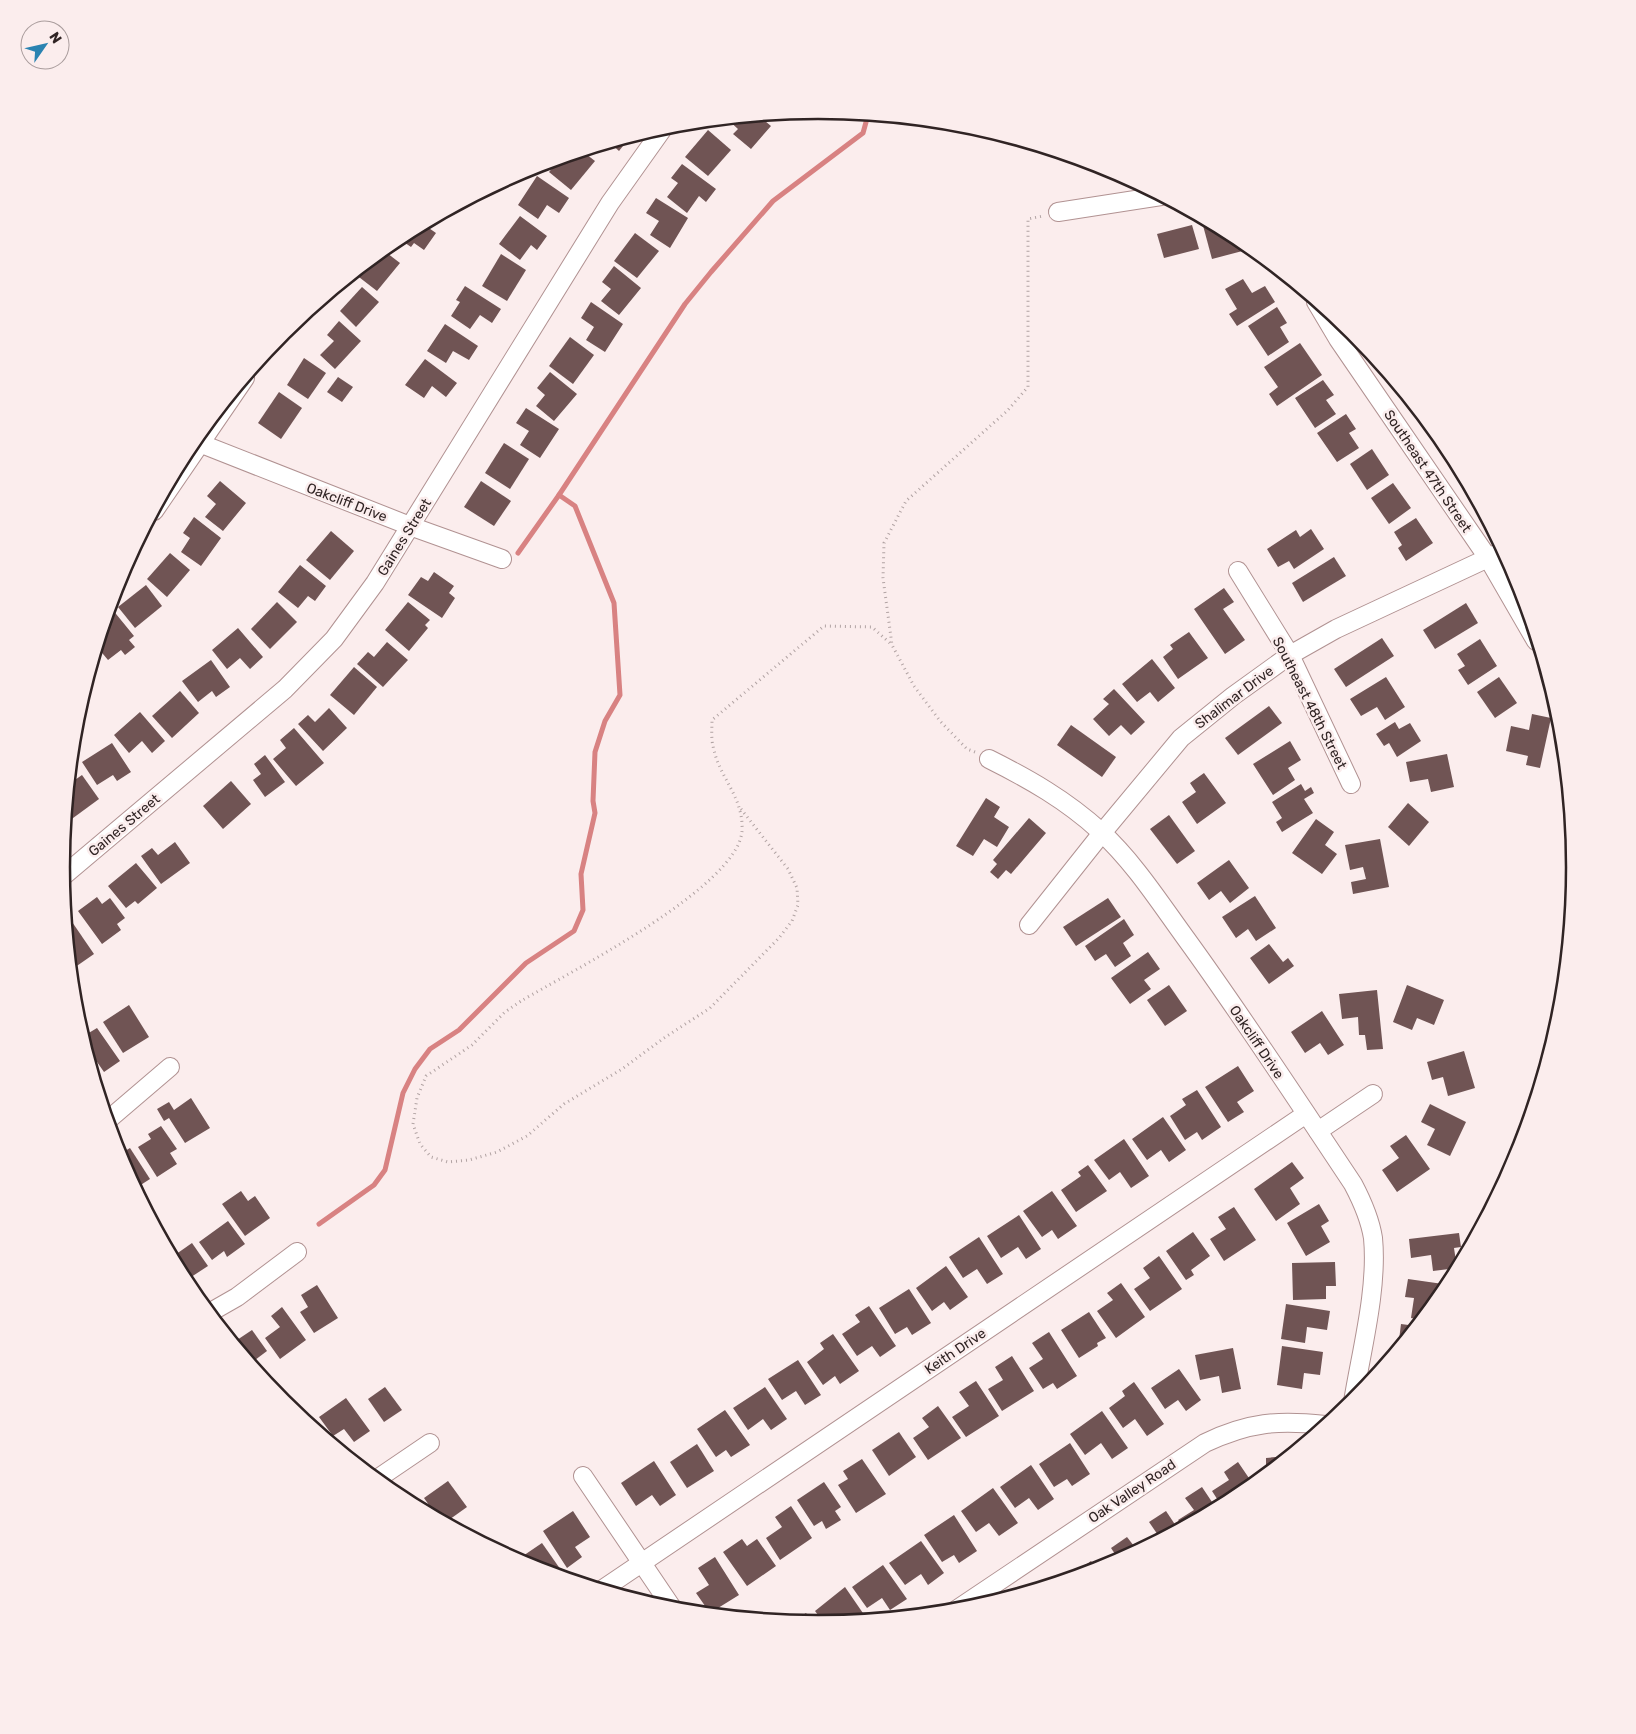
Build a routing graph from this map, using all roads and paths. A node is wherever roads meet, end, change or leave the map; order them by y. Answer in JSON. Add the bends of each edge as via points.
{"nodes":[{"id":1,"x":657,"y":136,"type":"edge"},
{"id":2,"x":1152,"y":197,"type":"edge"},
{"id":3,"x":1058,"y":212,"type":"joint"},
{"id":4,"x":1326,"y":319,"type":"edge"},
{"id":5,"x":201,"y":444,"type":"edge"},
{"id":6,"x":410,"y":526,"type":"junction"},
{"id":7,"x":1495,"y":554,"type":"edge"},
{"id":8,"x":502,"y":560,"type":"dead end"},
{"id":9,"x":1238,"y":572,"type":"dead end"},
{"id":10,"x":1514,"y":594,"type":"edge"},
{"id":11,"x":892,"y":645,"type":"junction"},
{"id":12,"x":1290,"y":656,"type":"junction"},
{"id":13,"x":989,"y":759,"type":"joint"},
{"id":14,"x":1351,"y":784,"type":"dead end"},
{"id":15,"x":741,"y":808,"type":"junction"},
{"id":16,"x":1102,"y":832,"type":"junction"},
{"id":17,"x":70,"y":869,"type":"edge"},
{"id":18,"x":1030,"y":925,"type":"dead end"},
{"id":19,"x":170,"y":1067,"type":"dead end"},
{"id":20,"x":1373,"y":1094,"type":"dead end"},
{"id":21,"x":1306,"y":1114,"type":"junction"},
{"id":22,"x":113,"y":1116,"type":"edge"},
{"id":23,"x":1318,"y":1131,"type":"junction"},
{"id":24,"x":297,"y":1252,"type":"dead end"},
{"id":25,"x":216,"y":1309,"type":"edge"},
{"id":26,"x":1355,"y":1387,"type":"edge"},
{"id":27,"x":1316,"y":1424,"type":"edge"},
{"id":28,"x":430,"y":1443,"type":"dead end"},
{"id":29,"x":383,"y":1475,"type":"edge"},
{"id":30,"x":583,"y":1476,"type":"dead end"},
{"id":31,"x":642,"y":1562,"type":"junction"},
{"id":32,"x":609,"y":1585,"type":"edge"},
{"id":33,"x":972,"y":1599,"type":"edge"},
{"id":34,"x":666,"y":1600,"type":"edge"}],
"edges":[{"from":1,"to":6,"type":"street","name":"Gaines Street","via":[[610,203]]},
{"from":2,"to":3,"type":"street"},
{"from":3,"to":11,"type":"path","via":[[1028,219],[1028,387],[1007,411],[906,501],[884,543],[883,578]]},
{"from":4,"to":7,"type":"street","name":"Southeast 47th Street"},
{"from":5,"to":6,"type":"street","name":"Oakcliff Drive"},
{"from":6,"to":8,"type":"street","name":"Oakcliff Drive"},
{"from":6,"to":17,"type":"street","name":"Gaines Street","via":[[354,613],[309,666]]},
{"from":7,"to":10,"type":"street","name":"Southeast 47th Street"},
{"from":7,"to":12,"type":"street","name":"Shalimar Drive","via":[[1336,629]]},
{"from":9,"to":12,"type":"street","name":"Southeast 48th Street"},
{"from":11,"to":13,"type":"path","via":[[914,686],[940,721],[967,749]]},
{"from":11,"to":15,"type":"path","via":[[872,627],[824,626],[712,720],[713,746],[720,768]]},
{"from":12,"to":14,"type":"street","name":"Southeast 48th Street"},
{"from":12,"to":16,"type":"street","name":"Shalimar Drive","via":[[1181,738]]},
{"from":13,"to":16,"type":"street","name":"Oakcliff Drive","via":[[1044,787]]},
{"from":15,"to":15,"type":"path","via":[[742,833],[737,845],[712,877],[635,935],[505,1012],[472,1045],[426,1076],[417,1098],[413,1124],[420,1144],[431,1157],[448,1162],[468,1160],[497,1152],[527,1136],[564,1104],[622,1070],[710,1008],[779,938],[798,906],[797,888],[788,869]]},
{"from":16,"to":18,"type":"street","name":"Shalimar Drive"},
{"from":16,"to":21,"type":"street","name":"Oakcliff Drive","via":[[1142,878]]},
{"from":19,"to":22,"type":"street"},
{"from":20,"to":23,"type":"street"},
{"from":21,"to":23,"type":"street","name":"Oakcliff Drive"},
{"from":21,"to":31,"type":"street","name":"Keith Drive"},
{"from":23,"to":26,"type":"street","name":"Oakcliff Drive","via":[[1353,1184],[1373,1238],[1374,1273]]},
{"from":24,"to":25,"type":"street"},
{"from":27,"to":33,"type":"street","name":"Oak Valley Road","via":[[1289,1421],[1262,1423],[1240,1428],[1205,1443]]},
{"from":28,"to":29,"type":"street"},
{"from":30,"to":31,"type":"street"},
{"from":31,"to":32,"type":"street","name":"Keith Drive"},
{"from":31,"to":34,"type":"street"}]}
